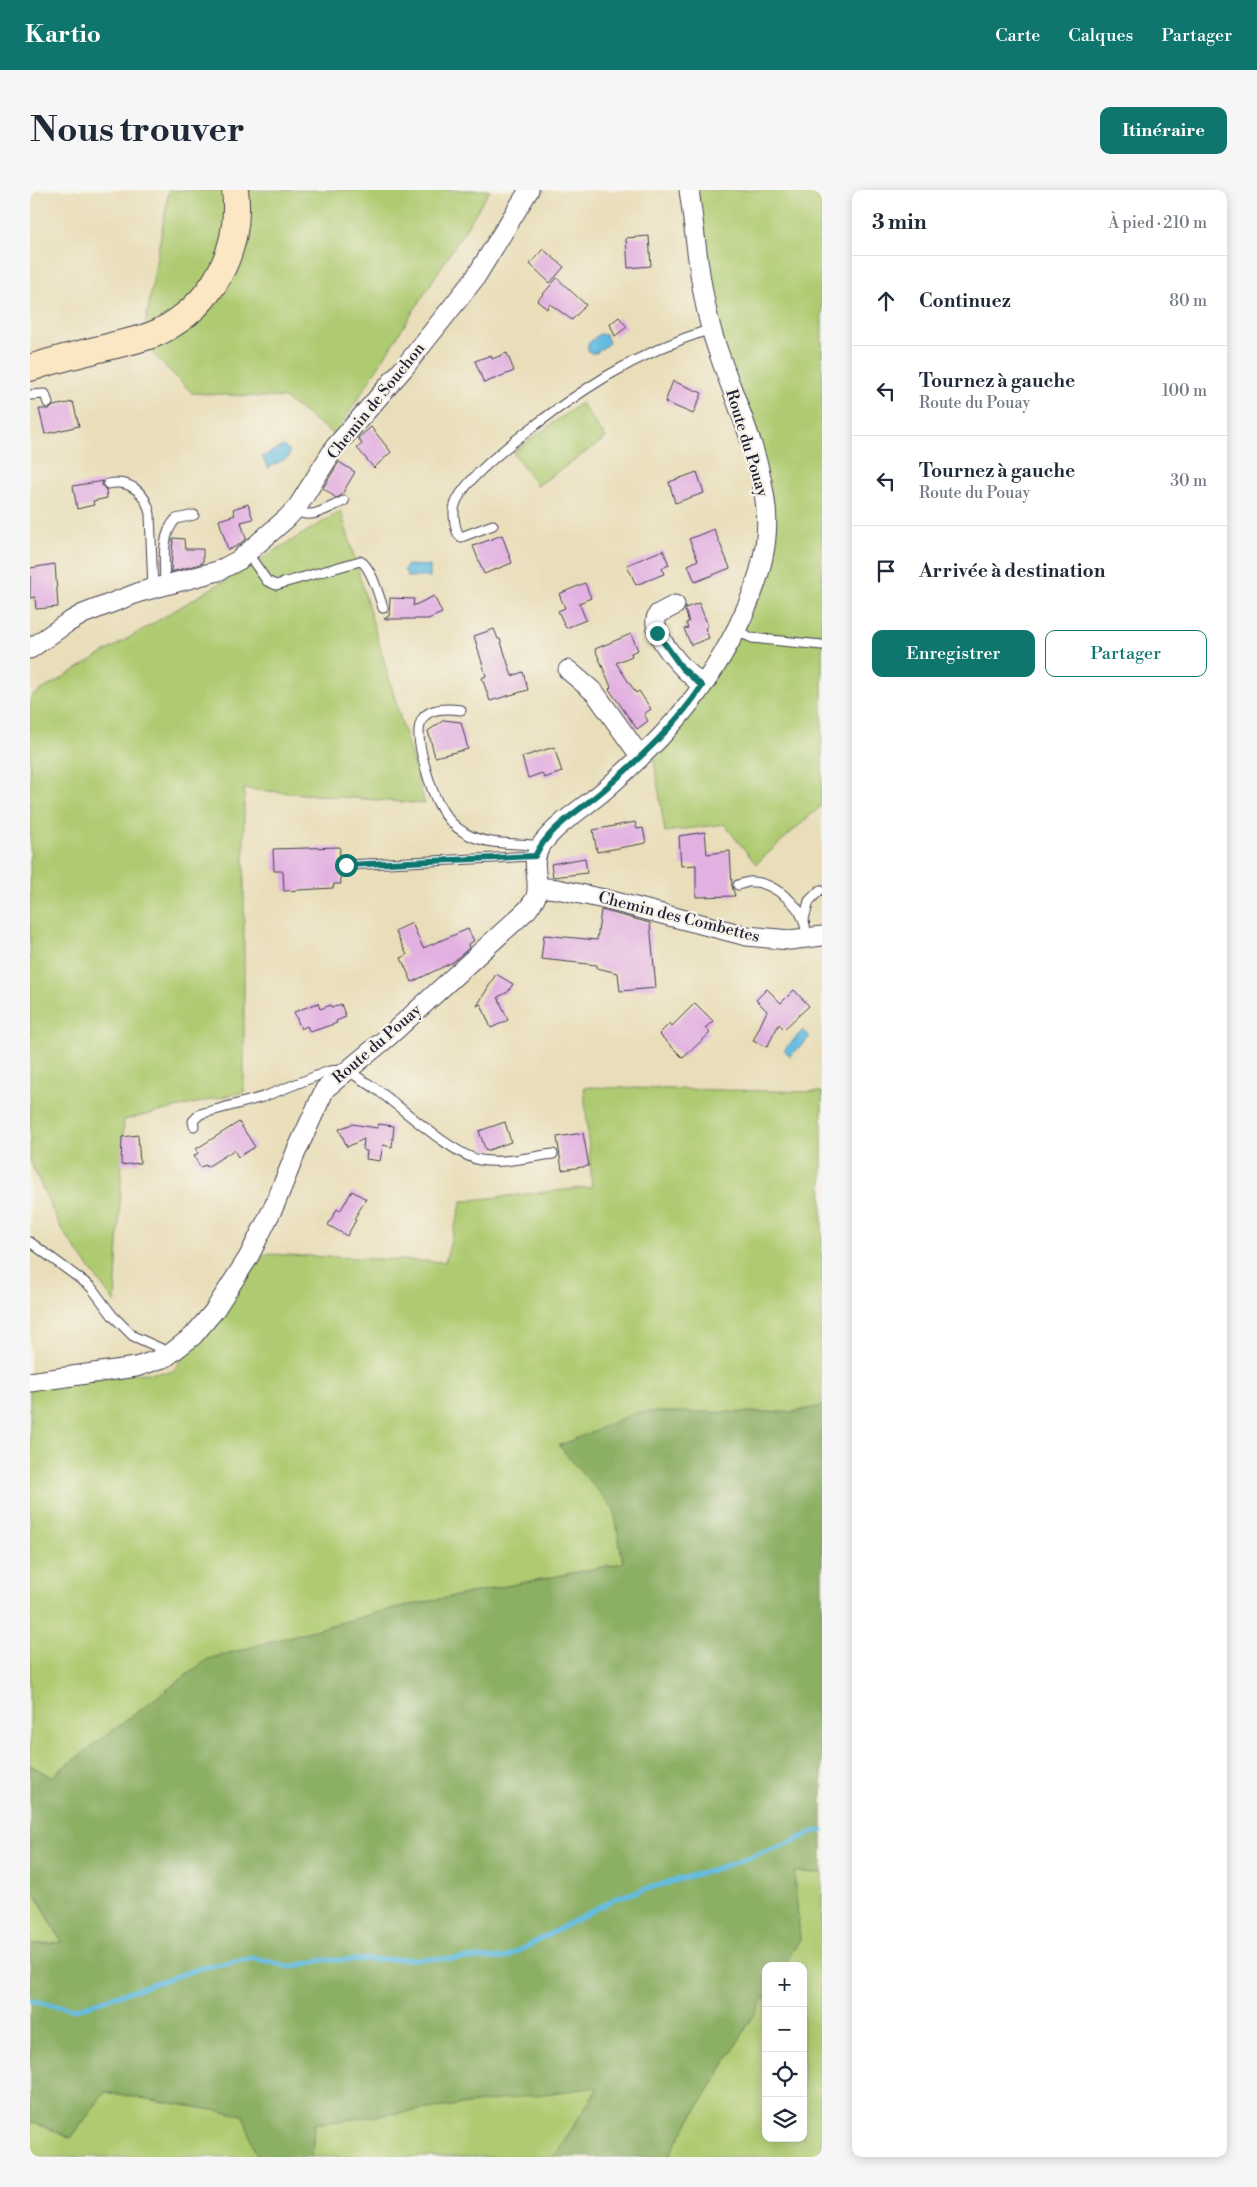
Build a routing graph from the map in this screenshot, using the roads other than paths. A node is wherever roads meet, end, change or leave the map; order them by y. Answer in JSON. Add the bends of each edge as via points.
{"nodes":[{"id":1,"x":234,"y":190,"type":"edge"},
{"id":2,"x":529,"y":190,"type":"edge"},
{"id":3,"x":689,"y":190,"type":"edge"},
{"id":4,"x":711,"y":329,"type":"junction"},
{"id":5,"x":30,"y":368,"type":"edge"},
{"id":6,"x":30,"y":395,"type":"edge"},
{"id":7,"x":48,"y":403,"type":"dead end"},
{"id":8,"x":108,"y":484,"type":"dead end"},
{"id":9,"x":344,"y":501,"type":"dead end"},
{"id":10,"x":295,"y":509,"type":"junction"},
{"id":11,"x":194,"y":515,"type":"dead end"},
{"id":12,"x":493,"y":526,"type":"dead end"},
{"id":13,"x":248,"y":554,"type":"junction"},
{"id":14,"x":159,"y":587,"type":"junction"},
{"id":15,"x":675,"y":605,"type":"dead end"},
{"id":16,"x":383,"y":608,"type":"dead end"},
{"id":17,"x":735,"y":630,"type":"junction"},
{"id":18,"x":822,"y":645,"type":"edge"},
{"id":19,"x":30,"y":649,"type":"edge"},
{"id":20,"x":568,"y":670,"type":"dead end"},
{"id":21,"x":702,"y":686,"type":"junction"},
{"id":22,"x":461,"y":710,"type":"dead end"},
{"id":23,"x":640,"y":756,"type":"junction"},
{"id":24,"x":537,"y":852,"type":"junction"},
{"id":25,"x":346,"y":865,"type":"dead end"},
{"id":26,"x":738,"y":885,"type":"dead end"},
{"id":27,"x":537,"y":887,"type":"junction"},
{"id":28,"x":820,"y":890,"type":"dead end"},
{"id":29,"x":804,"y":919,"type":"junction"},
{"id":30,"x":814,"y":938,"type":"edge"},
{"id":31,"x":345,"y":1071,"type":"junction"},
{"id":32,"x":194,"y":1126,"type":"dead end"},
{"id":33,"x":553,"y":1154,"type":"dead end"},
{"id":34,"x":30,"y":1242,"type":"edge"},
{"id":35,"x":170,"y":1353,"type":"junction"},
{"id":36,"x":30,"y":1382,"type":"edge"}],
"edges":[{"from":1,"to":5,"type":"main road","via":[[235,229],[228,258],[216,282],[199,303],[179,320],[138,340]]},
{"from":2,"to":10,"type":"street","name":"Chemin de Souchon","via":[[476,278],[335,447]]},
{"from":3,"to":4,"type":"street","name":"Route du Pouay"},
{"from":4,"to":12,"type":"lane","via":[[608,376],[518,437],[459,495],[454,505],[456,528],[461,537]]},
{"from":4,"to":17,"type":"street","name":"Route du Pouay","via":[[755,458],[766,507],[767,534],[762,564]]},
{"from":6,"to":7,"type":"lane","via":[[45,394]]},
{"from":8,"to":14,"type":"lane","via":[[127,485],[141,492],[148,502]]},
{"from":9,"to":10,"type":"lane","via":[[313,514],[302,514]]},
{"from":10,"to":13,"type":"street","name":"Chemin de Souchon"},
{"from":11,"to":14,"type":"lane","via":[[176,519],[168,529]]},
{"from":13,"to":14,"type":"street","name":"Chemin de Souchon","via":[[218,571]]},
{"from":13,"to":16,"type":"lane","via":[[267,581],[276,585],[360,561],[366,566]]},
{"from":14,"to":19,"type":"street","name":"Chemin de Souchon","via":[[84,614]]},
{"from":15,"to":21,"type":"street","via":[[658,614],[654,624],[682,668]]},
{"from":17,"to":18,"type":"lane","via":[[752,638]]},
{"from":17,"to":21,"type":"street","name":"Route du Pouay"},
{"from":20,"to":23,"type":"street","via":[[595,693]]},
{"from":21,"to":23,"type":"street","name":"Route du Pouay","via":[[666,731]]},
{"from":22,"to":24,"type":"lane","via":[[432,711],[424,716],[418,727],[417,739],[428,780],[440,806],[450,822],[465,833],[481,840],[532,844]]},
{"from":23,"to":24,"type":"street","name":"Route du Pouay","via":[[553,831]]},
{"from":24,"to":25,"type":"lane"},
{"from":24,"to":27,"type":"street","name":"Route du Pouay","via":[[534,872]]},
{"from":26,"to":29,"type":"lane","via":[[763,883],[788,899]]},
{"from":27,"to":30,"type":"street","name":"Chemin des Combettes","via":[[604,899],[747,936]]},
{"from":27,"to":31,"type":"street","name":"Route du Pouay","via":[[536,898],[528,909],[388,1037]]},
{"from":28,"to":29,"type":"lane","via":[[809,901]]},
{"from":29,"to":30,"type":"lane"},
{"from":31,"to":32,"type":"lane","via":[[329,1071],[263,1097],[200,1114],[193,1121]]},
{"from":31,"to":33,"type":"lane","via":[[374,1087],[470,1157],[494,1162]]},
{"from":31,"to":35,"type":"street","name":"Route du Pouay","via":[[325,1090],[276,1204],[248,1258],[214,1311],[193,1336]]},
{"from":34,"to":35,"type":"lane","via":[[92,1287],[133,1336]]},
{"from":35,"to":36,"type":"street","name":"Route du Pouay","via":[[136,1366]]}]}
